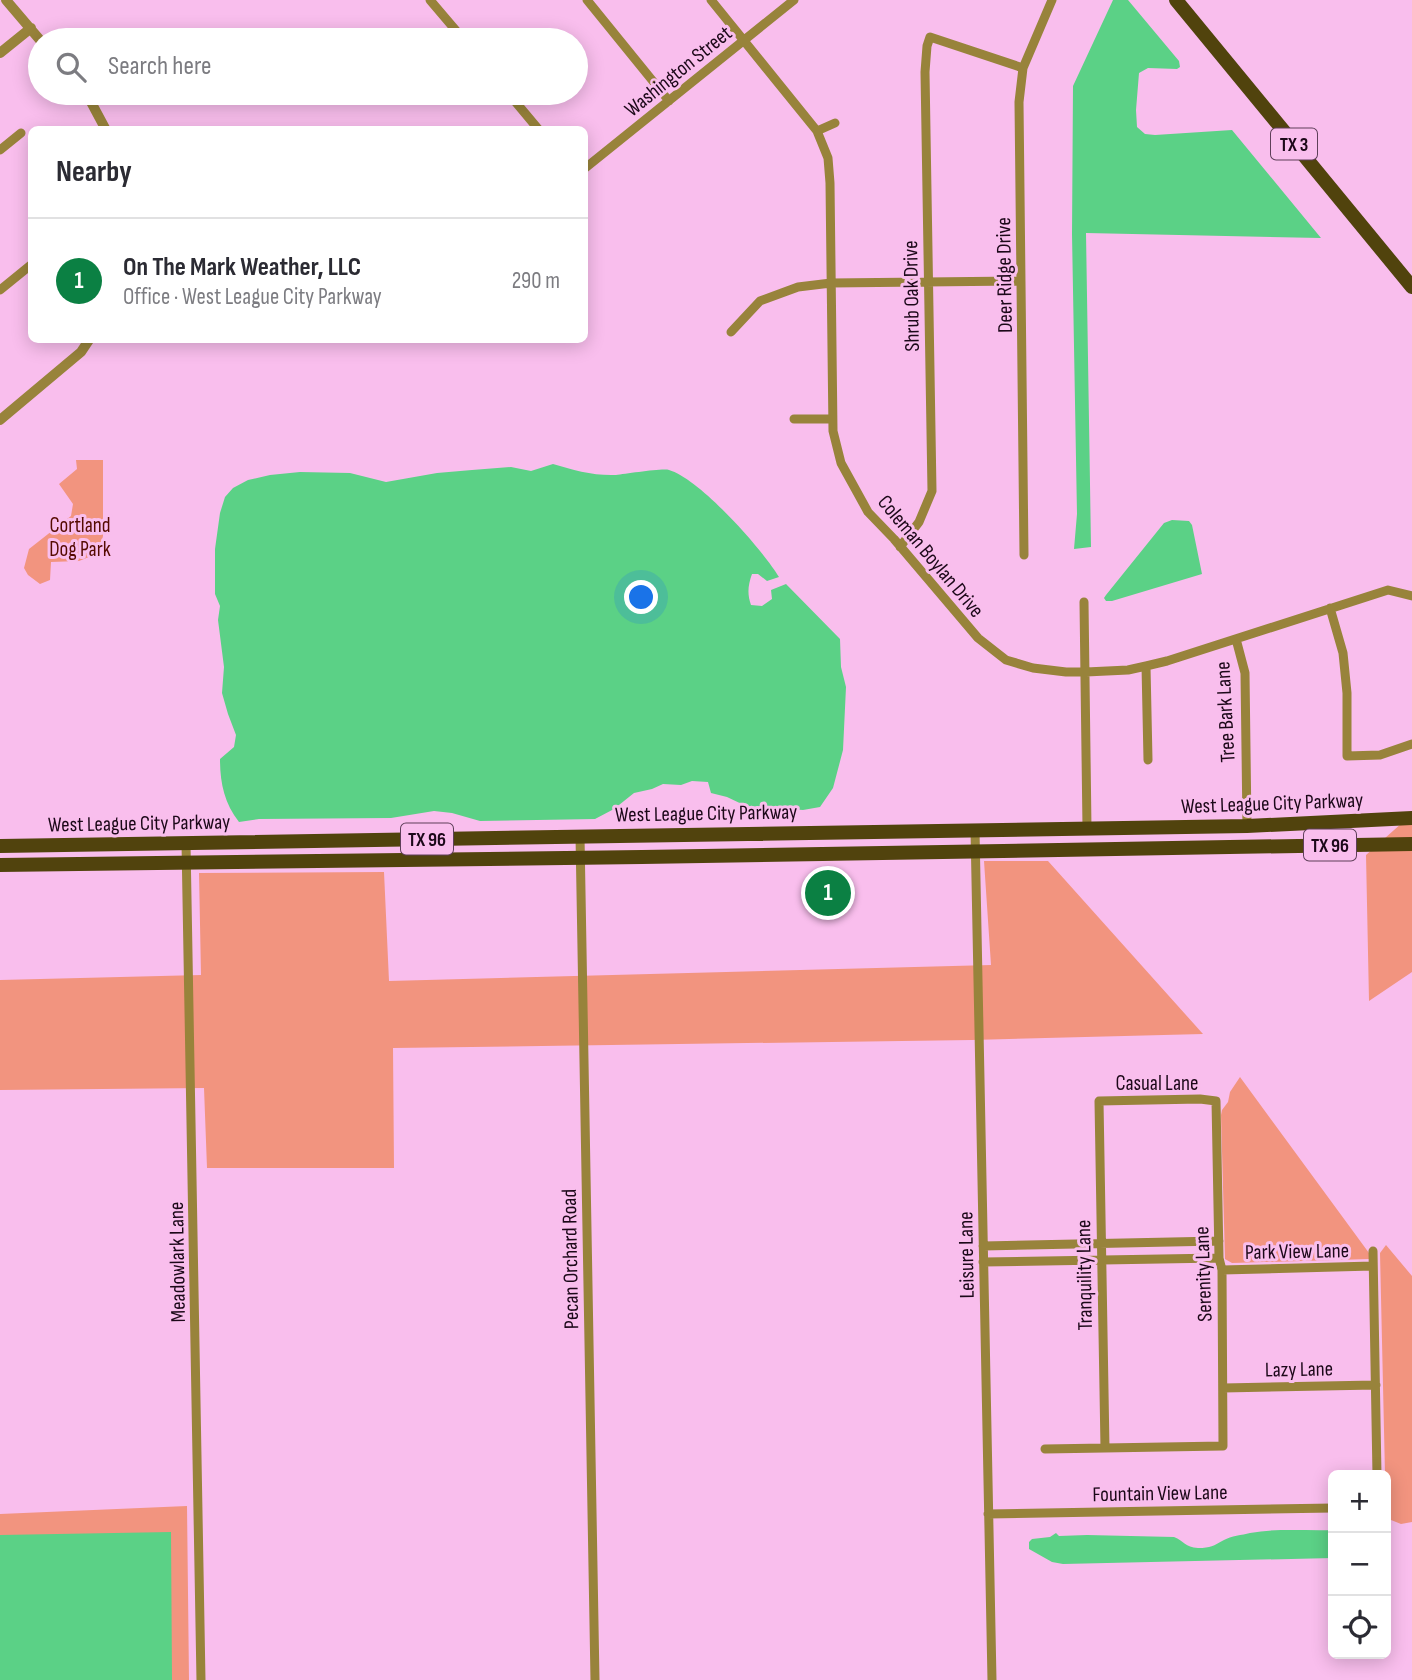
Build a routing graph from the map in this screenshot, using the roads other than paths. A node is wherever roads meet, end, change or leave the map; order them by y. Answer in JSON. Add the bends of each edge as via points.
{"nodes":[{"id":1,"x":6,"y":0,"type":"edge"},
{"id":2,"x":430,"y":0,"type":"edge"},
{"id":3,"x":587,"y":0,"type":"edge"},
{"id":4,"x":711,"y":0,"type":"edge"},
{"id":5,"x":794,"y":0,"type":"edge"},
{"id":6,"x":1052,"y":0,"type":"edge"},
{"id":7,"x":1176,"y":0,"type":"edge"},
{"id":8,"x":30,"y":28,"type":"edge"},
{"id":9,"x":454,"y":28,"type":"edge"},
{"id":10,"x":28,"y":30,"type":"edge"},
{"id":11,"x":744,"y":40,"type":"junction"},
{"id":12,"x":0,"y":53,"type":"edge"},
{"id":13,"x":1023,"y":68,"type":"junction"},
{"id":14,"x":669,"y":101,"type":"junction"},
{"id":15,"x":93,"y":105,"type":"edge"},
{"id":16,"x":518,"y":105,"type":"edge"},
{"id":17,"x":835,"y":123,"type":"dead end"},
{"id":18,"x":104,"y":126,"type":"edge"},
{"id":19,"x":536,"y":126,"type":"edge"},
{"id":20,"x":817,"y":131,"type":"junction"},
{"id":21,"x":20,"y":133,"type":"dead end"},
{"id":22,"x":0,"y":150,"type":"edge"},
{"id":23,"x":588,"y":166,"type":"edge"},
{"id":24,"x":28,"y":267,"type":"edge"},
{"id":25,"x":1021,"y":281,"type":"junction"},
{"id":26,"x":928,"y":282,"type":"junction"},
{"id":27,"x":831,"y":283,"type":"junction"},
{"id":28,"x":1412,"y":287,"type":"edge"},
{"id":29,"x":0,"y":290,"type":"edge"},
{"id":30,"x":731,"y":332,"type":"dead end"},
{"id":31,"x":87,"y":343,"type":"edge"},
{"id":32,"x":794,"y":419,"type":"dead end"},
{"id":33,"x":832,"y":419,"type":"junction"},
{"id":34,"x":0,"y":420,"type":"edge"},
{"id":35,"x":900,"y":547,"type":"junction"},
{"id":36,"x":1024,"y":555,"type":"dead end"},
{"id":37,"x":1412,"y":596,"type":"edge"},
{"id":38,"x":1084,"y":602,"type":"dead end"},
{"id":39,"x":1330,"y":608,"type":"junction"},
{"id":40,"x":1236,"y":639,"type":"junction"},
{"id":41,"x":1146,"y":666,"type":"junction"},
{"id":42,"x":1086,"y":672,"type":"junction"},
{"id":43,"x":1412,"y":744,"type":"edge"},
{"id":44,"x":1149,"y":760,"type":"dead end"},
{"id":45,"x":1412,"y":818,"type":"edge"},
{"id":46,"x":1247,"y":826,"type":"junction"},
{"id":47,"x":1087,"y":828,"type":"junction"},
{"id":48,"x":975,"y":830,"type":"junction"},
{"id":49,"x":580,"y":836,"type":"junction"},
{"id":50,"x":186,"y":843,"type":"junction"},
{"id":51,"x":1412,"y":844,"type":"edge"},
{"id":52,"x":0,"y":846,"type":"edge"},
{"id":53,"x":1248,"y":847,"type":"junction"},
{"id":54,"x":975,"y":850,"type":"junction"},
{"id":55,"x":580,"y":858,"type":"junction"},
{"id":56,"x":188,"y":863,"type":"junction"},
{"id":57,"x":0,"y":865,"type":"edge"},
{"id":58,"x":1099,"y":1101,"type":"joint"},
{"id":59,"x":1216,"y":1101,"type":"joint"},
{"id":60,"x":1219,"y":1241,"type":"junction"},
{"id":61,"x":1101,"y":1243,"type":"junction"},
{"id":62,"x":983,"y":1246,"type":"junction"},
{"id":63,"x":1373,"y":1251,"type":"dead end"},
{"id":64,"x":1219,"y":1258,"type":"junction"},
{"id":65,"x":1102,"y":1260,"type":"junction"},
{"id":66,"x":983,"y":1262,"type":"junction"},
{"id":67,"x":1373,"y":1266,"type":"junction"},
{"id":68,"x":1222,"y":1270,"type":"junction"},
{"id":69,"x":1376,"y":1385,"type":"junction"},
{"id":70,"x":1223,"y":1388,"type":"junction"},
{"id":71,"x":1105,"y":1448,"type":"junction"},
{"id":72,"x":1045,"y":1449,"type":"dead end"},
{"id":73,"x":1377,"y":1470,"type":"edge"},
{"id":74,"x":1328,"y":1508,"type":"edge"},
{"id":75,"x":988,"y":1514,"type":"junction"},
{"id":76,"x":201,"y":1680,"type":"edge"},
{"id":77,"x":596,"y":1680,"type":"edge"},
{"id":78,"x":992,"y":1680,"type":"edge"}],
"edges":[{"from":1,"to":8,"type":"street"},
{"from":2,"to":9,"type":"street"},
{"from":3,"to":14,"type":"street"},
{"from":4,"to":11,"type":"street","name":"Coleman Boylan Drive"},
{"from":5,"to":11,"type":"street","name":"Washington Street"},
{"from":6,"to":13,"type":"street","name":"Deer Ridge Drive"},
{"from":7,"to":28,"type":"main road","number":"TX 3"},
{"from":10,"to":12,"type":"street"},
{"from":11,"to":14,"type":"street","name":"Washington Street"},
{"from":11,"to":20,"type":"street","name":"Coleman Boylan Drive"},
{"from":13,"to":25,"type":"street","name":"Deer Ridge Drive","via":[[1019,102]]},
{"from":13,"to":26,"type":"street","name":"Shrub Oak Drive","via":[[930,37],[925,72]]},
{"from":14,"to":23,"type":"street","name":"Washington Street"},
{"from":15,"to":18,"type":"street"},
{"from":16,"to":19,"type":"street"},
{"from":17,"to":20,"type":"street"},
{"from":20,"to":27,"type":"street","name":"Coleman Boylan Drive","via":[[828,158]]},
{"from":21,"to":22,"type":"street"},
{"from":24,"to":29,"type":"street"},
{"from":25,"to":26,"type":"street"},
{"from":25,"to":36,"type":"street","name":"Deer Ridge Drive"},
{"from":26,"to":27,"type":"street"},
{"from":26,"to":35,"type":"street","name":"Shrub Oak Drive","via":[[932,491],[919,522]]},
{"from":27,"to":30,"type":"street","via":[[798,287],[760,302]]},
{"from":27,"to":33,"type":"street","name":"Coleman Boylan Drive"},
{"from":31,"to":34,"type":"street"},
{"from":32,"to":33,"type":"street"},
{"from":33,"to":35,"type":"street","name":"Coleman Boylan Drive","via":[[841,463],[868,512]]},
{"from":35,"to":42,"type":"street","name":"Coleman Boylan Drive","via":[[978,638],[1006,660],[1033,668]]},
{"from":37,"to":39,"type":"street","name":"Coleman Boylan Drive","via":[[1388,590]]},
{"from":38,"to":42,"type":"street"},
{"from":39,"to":40,"type":"street","name":"Coleman Boylan Drive"},
{"from":39,"to":43,"type":"street","via":[[1343,653],[1347,756],[1380,755]]},
{"from":40,"to":41,"type":"street","name":"Coleman Boylan Drive"},
{"from":40,"to":46,"type":"street","name":"Tree Bark Lane","via":[[1245,673]]},
{"from":41,"to":42,"type":"street","name":"Coleman Boylan Drive"},
{"from":41,"to":44,"type":"street"},
{"from":42,"to":47,"type":"street"},
{"from":45,"to":46,"type":"main road","name":"West League City Parkway","number":"TX 96"},
{"from":46,"to":47,"type":"main road","name":"West League City Parkway","number":"TX 96"},
{"from":46,"to":53,"type":"main road"},
{"from":47,"to":48,"type":"main road","name":"West League City Parkway","number":"TX 96"},
{"from":48,"to":49,"type":"main road","name":"West League City Parkway","number":"TX 96"},
{"from":48,"to":54,"type":"street","name":"Leisure Lane"},
{"from":49,"to":50,"type":"main road","name":"West League City Parkway","number":"TX 96"},
{"from":49,"to":55,"type":"street","name":"Pecan Orchard Road"},
{"from":50,"to":52,"type":"main road","name":"West League City Parkway","number":"TX 96"},
{"from":50,"to":56,"type":"street","name":"Meadowlark Lane"},
{"from":51,"to":53,"type":"main road","name":"West League City Parkway","number":"TX 96"},
{"from":53,"to":54,"type":"main road","name":"West League City Parkway","number":"TX 96"},
{"from":54,"to":55,"type":"main road","name":"West League City Parkway","number":"TX 96"},
{"from":54,"to":62,"type":"street","name":"Leisure Lane"},
{"from":55,"to":56,"type":"main road","name":"West League City Parkway","number":"TX 96"},
{"from":55,"to":77,"type":"street","name":"Pecan Orchard Road"},
{"from":56,"to":57,"type":"main road","name":"West League City Parkway","number":"TX 96"},
{"from":56,"to":76,"type":"street","name":"Meadowlark Lane"},
{"from":58,"to":59,"type":"street","name":"Casual Lane"},
{"from":58,"to":61,"type":"street","name":"Tranquility Lane"},
{"from":59,"to":60,"type":"street","name":"Serenity Lane"},
{"from":60,"to":61,"type":"street"},
{"from":60,"to":64,"type":"street","name":"Serenity Lane"},
{"from":61,"to":62,"type":"street"},
{"from":61,"to":65,"type":"street","name":"Tranquility Lane"},
{"from":62,"to":66,"type":"street","name":"Leisure Lane"},
{"from":63,"to":67,"type":"street"},
{"from":64,"to":65,"type":"street"},
{"from":64,"to":68,"type":"street","name":"Serenity Lane"},
{"from":65,"to":66,"type":"street"},
{"from":65,"to":71,"type":"street","name":"Tranquility Lane"},
{"from":66,"to":75,"type":"street","name":"Leisure Lane"},
{"from":67,"to":68,"type":"street","name":"Park View Lane"},
{"from":67,"to":69,"type":"street"},
{"from":68,"to":70,"type":"street","name":"Serenity Lane"},
{"from":69,"to":70,"type":"street","name":"Lazy Lane"},
{"from":69,"to":73,"type":"street"},
{"from":70,"to":71,"type":"street","name":"Serenity Lane","via":[[1223,1447]]},
{"from":71,"to":72,"type":"street"},
{"from":74,"to":75,"type":"street","name":"Fountain View Lane"},
{"from":75,"to":78,"type":"street","name":"Leisure Lane"}]}
